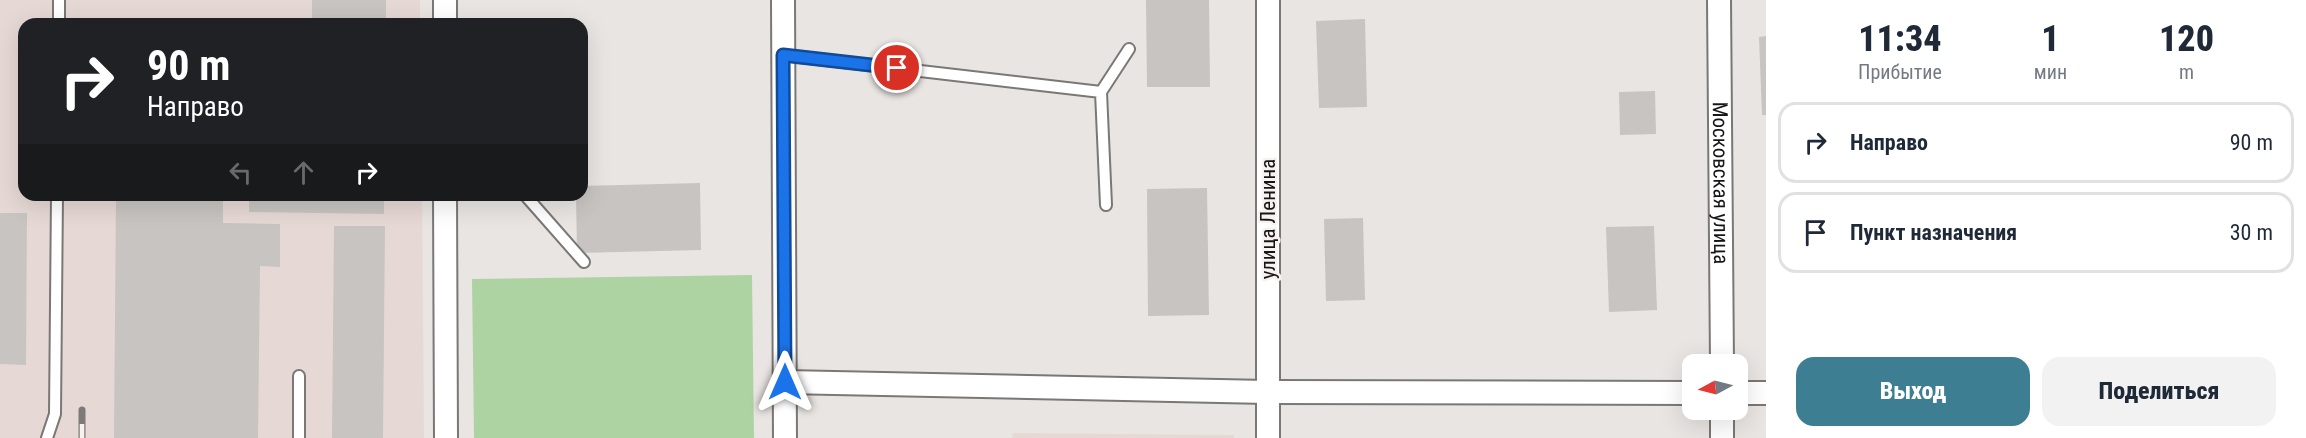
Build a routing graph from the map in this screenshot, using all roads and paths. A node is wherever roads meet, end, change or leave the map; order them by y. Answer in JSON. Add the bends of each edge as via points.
{"nodes":[{"id":1,"x":59,"y":0,"type":"edge"},
{"id":2,"x":445,"y":0,"type":"edge"},
{"id":3,"x":783,"y":0,"type":"edge"},
{"id":4,"x":1268,"y":0,"type":"edge"},
{"id":5,"x":1719,"y":0,"type":"edge"},
{"id":6,"x":59,"y":18,"type":"edge"},
{"id":7,"x":445,"y":18,"type":"edge"},
{"id":8,"x":1129,"y":49,"type":"dead end"},
{"id":9,"x":783,"y":55,"type":"junction"},
{"id":10,"x":1101,"y":92,"type":"junction"},
{"id":11,"x":57,"y":201,"type":"edge"},
{"id":12,"x":445,"y":201,"type":"edge"},
{"id":13,"x":530,"y":201,"type":"edge"},
{"id":14,"x":1106,"y":205,"type":"dead end"},
{"id":15,"x":584,"y":262,"type":"dead end"},
{"id":16,"x":1722,"y":354,"type":"edge"},
{"id":17,"x":299,"y":376,"type":"dead end"},
{"id":18,"x":785,"y":382,"type":"junction"},
{"id":19,"x":1267,"y":392,"type":"junction"},
{"id":20,"x":1682,"y":393,"type":"edge"},
{"id":21,"x":1748,"y":393,"type":"edge"},
{"id":22,"x":1766,"y":393,"type":"edge"},
{"id":23,"x":1722,"y":420,"type":"edge"},
{"id":24,"x":47,"y":438,"type":"edge"},
{"id":25,"x":299,"y":438,"type":"edge"},
{"id":26,"x":446,"y":438,"type":"edge"},
{"id":27,"x":785,"y":438,"type":"edge"},
{"id":28,"x":1268,"y":438,"type":"edge"},
{"id":29,"x":1722,"y":438,"type":"edge"}],
"edges":[{"from":1,"to":6,"type":"lane"},
{"from":2,"to":7,"type":"street"},
{"from":3,"to":9,"type":"street"},
{"from":4,"to":19,"type":"street","name":"улица Ленина"},
{"from":5,"to":16,"type":"street","name":"Московская улица"},
{"from":8,"to":10,"type":"lane"},
{"from":9,"to":10,"type":"lane"},
{"from":9,"to":18,"type":"street"},
{"from":10,"to":14,"type":"lane"},
{"from":11,"to":24,"type":"lane","via":[[55,414]]},
{"from":12,"to":26,"type":"street"},
{"from":13,"to":15,"type":"lane"},
{"from":17,"to":25,"type":"lane"},
{"from":18,"to":19,"type":"street"},
{"from":18,"to":27,"type":"street"},
{"from":19,"to":20,"type":"street"},
{"from":19,"to":28,"type":"street","name":"улица Ленина"},
{"from":21,"to":22,"type":"street"},
{"from":23,"to":29,"type":"street"}]}
